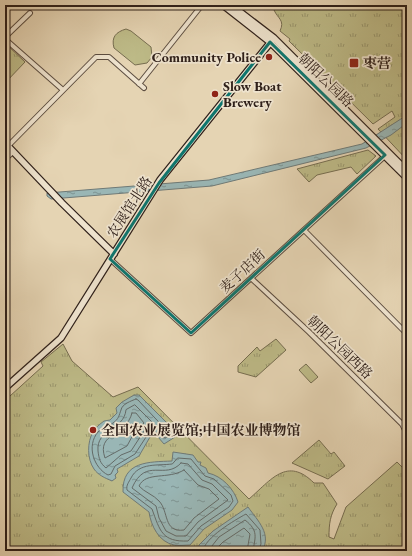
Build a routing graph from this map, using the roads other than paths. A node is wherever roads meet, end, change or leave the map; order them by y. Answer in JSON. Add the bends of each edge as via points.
{"nodes":[{"id":1,"x":202,"y":5,"type":"edge"},
{"id":2,"x":223,"y":5,"type":"edge"},
{"id":3,"x":231,"y":5,"type":"edge"},
{"id":4,"x":30,"y":13,"type":"dead end"},
{"id":5,"x":5,"y":38,"type":"edge"},
{"id":6,"x":272,"y":40,"type":"junction"},
{"id":7,"x":140,"y":84,"type":"junction"},
{"id":8,"x":144,"y":88,"type":"dead end"},
{"id":9,"x":63,"y":90,"type":"junction"},
{"id":10,"x":7,"y":144,"type":"edge"},
{"id":11,"x":13,"y":152,"type":"junction"},
{"id":12,"x":387,"y":153,"type":"junction"},
{"id":13,"x":5,"y":159,"type":"edge"},
{"id":14,"x":407,"y":171,"type":"edge"},
{"id":15,"x":407,"y":178,"type":"edge"},
{"id":16,"x":304,"y":230,"type":"junction"},
{"id":17,"x":114,"y":254,"type":"junction"},
{"id":18,"x":110,"y":260,"type":"junction"},
{"id":19,"x":252,"y":279,"type":"junction"},
{"id":20,"x":407,"y":334,"type":"edge"},
{"id":21,"x":5,"y":388,"type":"edge"},
{"id":22,"x":407,"y":434,"type":"edge"}],
"edges":[{"from":1,"to":7,"type":"street"},
{"from":2,"to":6,"type":"street","name":"朝阳公园路"},
{"from":3,"to":6,"type":"street","name":"朝阳公园路"},
{"from":4,"to":5,"type":"street"},
{"from":5,"to":9,"type":"street"},
{"from":6,"to":12,"type":"street","name":"朝阳公园路"},
{"from":6,"to":17,"type":"street","name":"农展馆北路","via":[[159,183]]},
{"from":7,"to":8,"type":"street"},
{"from":7,"to":9,"type":"street","via":[[109,57],[96,57]]},
{"from":9,"to":10,"type":"street"},
{"from":10,"to":11,"type":"street"},
{"from":11,"to":13,"type":"street"},
{"from":11,"to":17,"type":"street"},
{"from":12,"to":14,"type":"street","name":"朝阳公园路"},
{"from":12,"to":15,"type":"street","name":"朝阳公园路"},
{"from":12,"to":16,"type":"street","name":"麦子店街"},
{"from":16,"to":19,"type":"street","name":"麦子店街"},
{"from":16,"to":20,"type":"street"},
{"from":17,"to":18,"type":"street","name":"农展馆北路"},
{"from":18,"to":19,"type":"street","name":"麦子店街","via":[[191,333]]},
{"from":18,"to":21,"type":"street","name":"农展馆北路","via":[[61,338]]},
{"from":19,"to":22,"type":"street","name":"朝阳公园西路","via":[[402,424]]}]}
